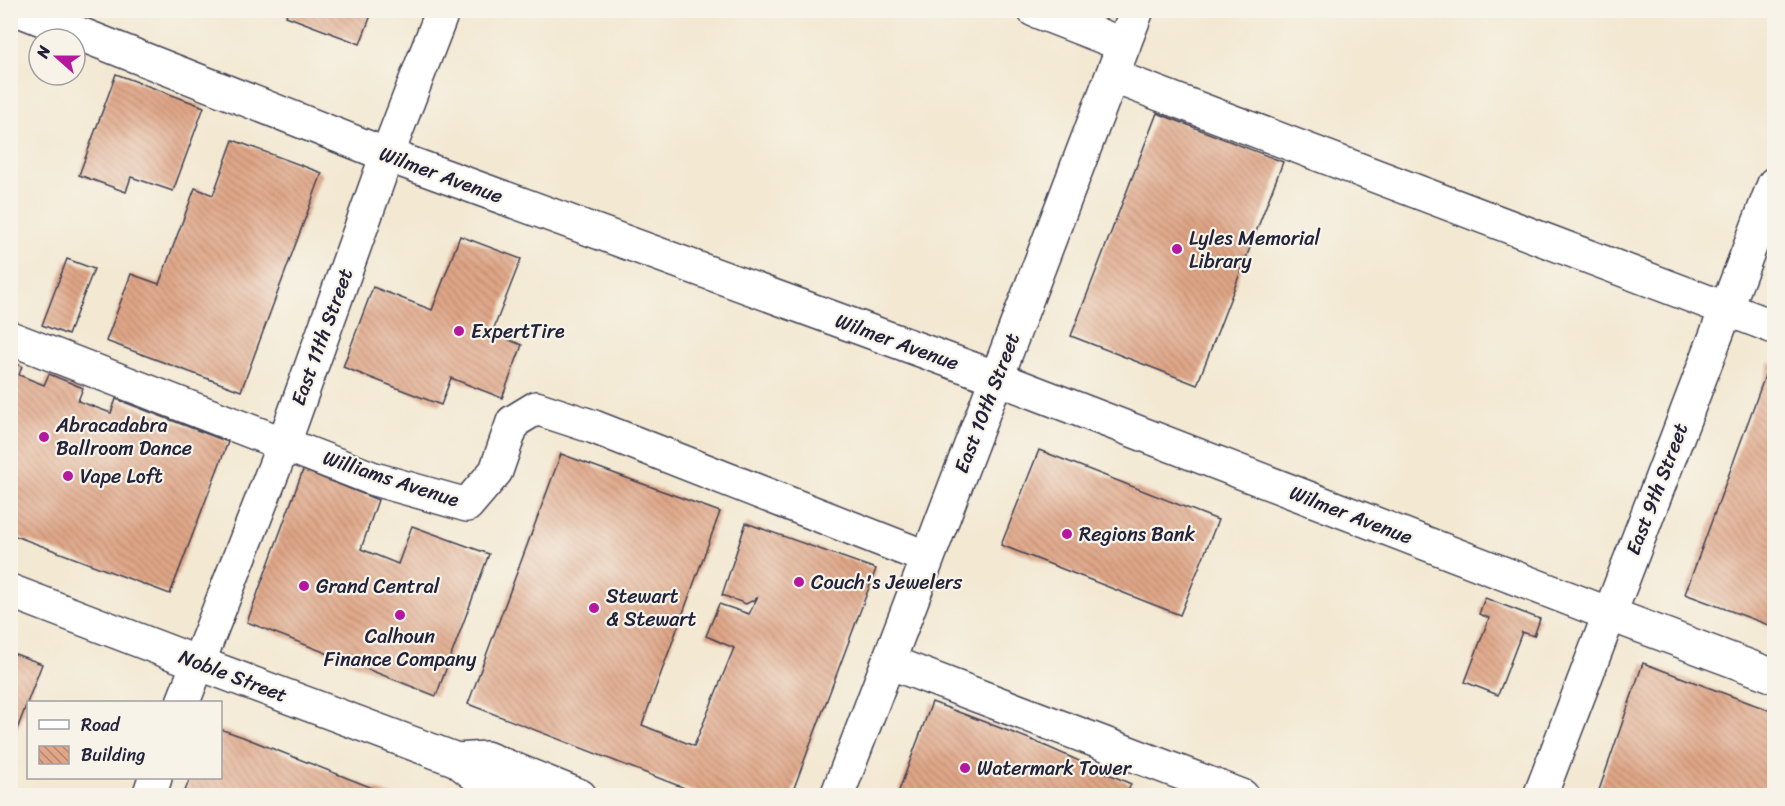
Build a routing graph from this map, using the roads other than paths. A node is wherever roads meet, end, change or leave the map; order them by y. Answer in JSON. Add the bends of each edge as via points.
{"nodes":[{"id":1,"x":19,"y":10,"type":"edge"},
{"id":2,"x":443,"y":10,"type":"edge"},
{"id":3,"x":1034,"y":10,"type":"edge"},
{"id":4,"x":1137,"y":10,"type":"edge"},
{"id":5,"x":1124,"y":45,"type":"junction"},
{"id":6,"x":1112,"y":76,"type":"junction"},
{"id":7,"x":387,"y":155,"type":"junction"},
{"id":8,"x":1774,"y":184,"type":"edge"},
{"id":9,"x":1726,"y":308,"type":"junction"},
{"id":10,"x":1774,"y":327,"type":"edge"},
{"id":11,"x":10,"y":338,"type":"edge"},
{"id":12,"x":997,"y":378,"type":"junction"},
{"id":13,"x":284,"y":443,"type":"junction"},
{"id":14,"x":928,"y":558,"type":"junction"},
{"id":15,"x":10,"y":591,"type":"edge"},
{"id":16,"x":1609,"y":614,"type":"junction"},
{"id":17,"x":889,"y":662,"type":"junction"},
{"id":18,"x":198,"y":663,"type":"junction"},
{"id":19,"x":1774,"y":676,"type":"edge"},
{"id":20,"x":183,"y":701,"type":"edge"},
{"id":21,"x":457,"y":760,"type":"junction"},
{"id":22,"x":154,"y":779,"type":"edge"},
{"id":23,"x":149,"y":795,"type":"edge"},
{"id":24,"x":509,"y":795,"type":"edge"},
{"id":25,"x":580,"y":795,"type":"edge"},
{"id":26,"x":837,"y":795,"type":"edge"},
{"id":27,"x":1242,"y":795,"type":"edge"},
{"id":28,"x":1540,"y":795,"type":"edge"}],
"edges":[{"from":1,"to":7,"type":"street","name":"Wilmer Avenue"},
{"from":2,"to":7,"type":"street","name":"East 11th Street"},
{"from":3,"to":5,"type":"street"},
{"from":4,"to":5,"type":"street","name":"East 10th Street"},
{"from":5,"to":6,"type":"street","name":"East 10th Street"},
{"from":6,"to":9,"type":"street"},
{"from":6,"to":12,"type":"street","name":"East 10th Street"},
{"from":7,"to":12,"type":"street","name":"Wilmer Avenue"},
{"from":7,"to":13,"type":"street","name":"East 11th Street"},
{"from":8,"to":9,"type":"street","name":"East 9th Street"},
{"from":9,"to":10,"type":"street"},
{"from":9,"to":16,"type":"street","name":"East 9th Street"},
{"from":11,"to":13,"type":"street","name":"Williams Avenue"},
{"from":12,"to":14,"type":"street","name":"East 10th Street"},
{"from":12,"to":16,"type":"street","name":"Wilmer Avenue"},
{"from":13,"to":14,"type":"street","name":"Williams Avenue","via":[[374,478],[467,505],[496,471],[513,422],[536,408]]},
{"from":13,"to":18,"type":"street","name":"East 11th Street"},
{"from":14,"to":17,"type":"street","name":"East 10th Street"},
{"from":15,"to":18,"type":"street","name":"Noble Street"},
{"from":16,"to":19,"type":"street","name":"Wilmer Avenue"},
{"from":16,"to":28,"type":"street","name":"East 9th Street"},
{"from":17,"to":26,"type":"street","name":"East 10th Street"},
{"from":17,"to":27,"type":"street"},
{"from":18,"to":20,"type":"street","name":"East 11th Street"},
{"from":18,"to":21,"type":"street","name":"Noble Street"},
{"from":21,"to":24,"type":"street","name":"Noble Street","via":[[492,788]]},
{"from":21,"to":25,"type":"street","name":"Noble Street","via":[[486,758]]},
{"from":22,"to":23,"type":"street"}]}
